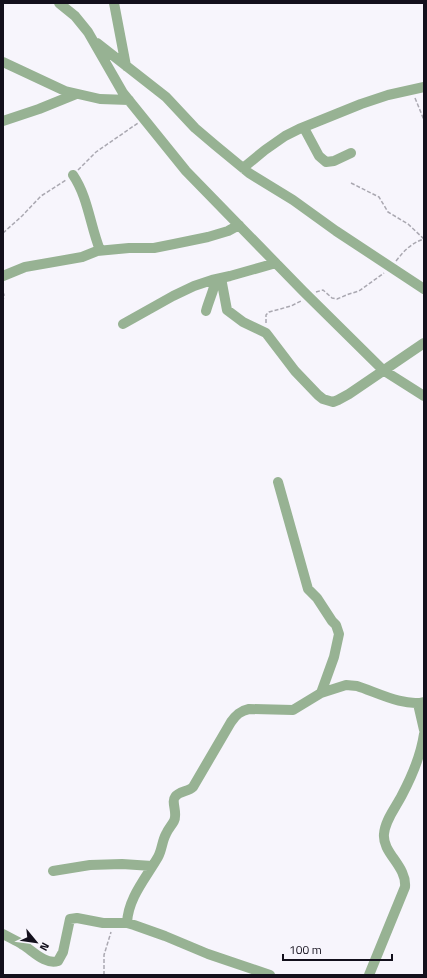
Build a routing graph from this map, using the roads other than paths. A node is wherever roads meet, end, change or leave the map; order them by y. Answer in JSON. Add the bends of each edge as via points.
{"nodes":[{"id":1,"x":59,"y":3,"type":"edge"},
{"id":2,"x":114,"y":3,"type":"edge"},
{"id":3,"x":94,"y":41,"type":"junction"},
{"id":4,"x":3,"y":62,"type":"edge"},
{"id":5,"x":126,"y":66,"type":"junction"},
{"id":6,"x":424,"y":87,"type":"edge"},
{"id":7,"x":76,"y":94,"type":"junction"},
{"id":8,"x":129,"y":100,"type":"junction"},
{"id":9,"x":3,"y":122,"type":"edge"},
{"id":10,"x":304,"y":128,"type":"junction"},
{"id":11,"x":351,"y":153,"type":"dead end"},
{"id":12,"x":243,"y":168,"type":"junction"},
{"id":13,"x":73,"y":175,"type":"dead end"},
{"id":14,"x":239,"y":225,"type":"junction"},
{"id":15,"x":100,"y":250,"type":"junction"},
{"id":16,"x":276,"y":263,"type":"junction"},
{"id":17,"x":3,"y":276,"type":"edge"},
{"id":18,"x":219,"y":278,"type":"junction"},
{"id":19,"x":424,"y":289,"type":"edge"},
{"id":20,"x":206,"y":311,"type":"dead end"},
{"id":21,"x":123,"y":324,"type":"dead end"},
{"id":22,"x":424,"y":343,"type":"edge"},
{"id":23,"x":383,"y":370,"type":"junction"},
{"id":24,"x":424,"y":396,"type":"edge"},
{"id":25,"x":278,"y":482,"type":"dead end"},
{"id":26,"x":322,"y":693,"type":"junction"},
{"id":27,"x":421,"y":703,"type":"edge"},
{"id":28,"x":424,"y":730,"type":"edge"},
{"id":29,"x":424,"y":734,"type":"edge"},
{"id":30,"x":152,"y":866,"type":"junction"},
{"id":31,"x":53,"y":871,"type":"dead end"},
{"id":32,"x":127,"y":923,"type":"junction"},
{"id":33,"x":3,"y":934,"type":"edge"},
{"id":34,"x":270,"y":975,"type":"edge"},
{"id":35,"x":369,"y":975,"type":"edge"}],
"edges":[{"from":1,"to":3,"type":"street"},
{"from":2,"to":5,"type":"street"},
{"from":3,"to":5,"type":"street"},
{"from":3,"to":8,"type":"street"},
{"from":4,"to":7,"type":"street","via":[[41,81]]},
{"from":5,"to":12,"type":"street","via":[[166,97],[195,128]]},
{"from":6,"to":10,"type":"street","via":[[361,104]]},
{"from":7,"to":8,"type":"street","via":[[100,99]]},
{"from":7,"to":9,"type":"street"},
{"from":8,"to":14,"type":"street","via":[[186,171]]},
{"from":10,"to":11,"type":"street","via":[[319,156],[326,162]]},
{"from":10,"to":12,"type":"street","via":[[285,136]]},
{"from":12,"to":19,"type":"street"},
{"from":13,"to":15,"type":"street","via":[[83,196]]},
{"from":14,"to":15,"type":"street","via":[[208,237],[154,248]]},
{"from":14,"to":16,"type":"street"},
{"from":15,"to":17,"type":"street","via":[[82,257],[25,267]]},
{"from":16,"to":18,"type":"street"},
{"from":16,"to":23,"type":"street"},
{"from":18,"to":20,"type":"street"},
{"from":18,"to":21,"type":"street","via":[[173,296]]},
{"from":18,"to":23,"type":"street","via":[[227,310],[243,322],[266,333],[318,396],[332,402],[338,400]]},
{"from":22,"to":23,"type":"street"},
{"from":23,"to":24,"type":"street"},
{"from":25,"to":26,"type":"street","via":[[308,589],[338,630],[338,643]]},
{"from":26,"to":27,"type":"street","via":[[346,685],[357,686],[393,699]]},
{"from":26,"to":30,"type":"street","via":[[293,710],[249,709],[238,714],[193,787],[175,797],[175,820],[166,833]]},
{"from":27,"to":28,"type":"street"},
{"from":29,"to":35,"type":"street","via":[[416,763],[383,836],[406,880]]},
{"from":30,"to":31,"type":"street","via":[[122,864]]},
{"from":30,"to":32,"type":"street","via":[[133,898]]},
{"from":32,"to":33,"type":"street","via":[[113,924],[77,918],[70,920],[63,952],[58,961],[54,962],[34,954]]},
{"from":32,"to":34,"type":"street"}]}
